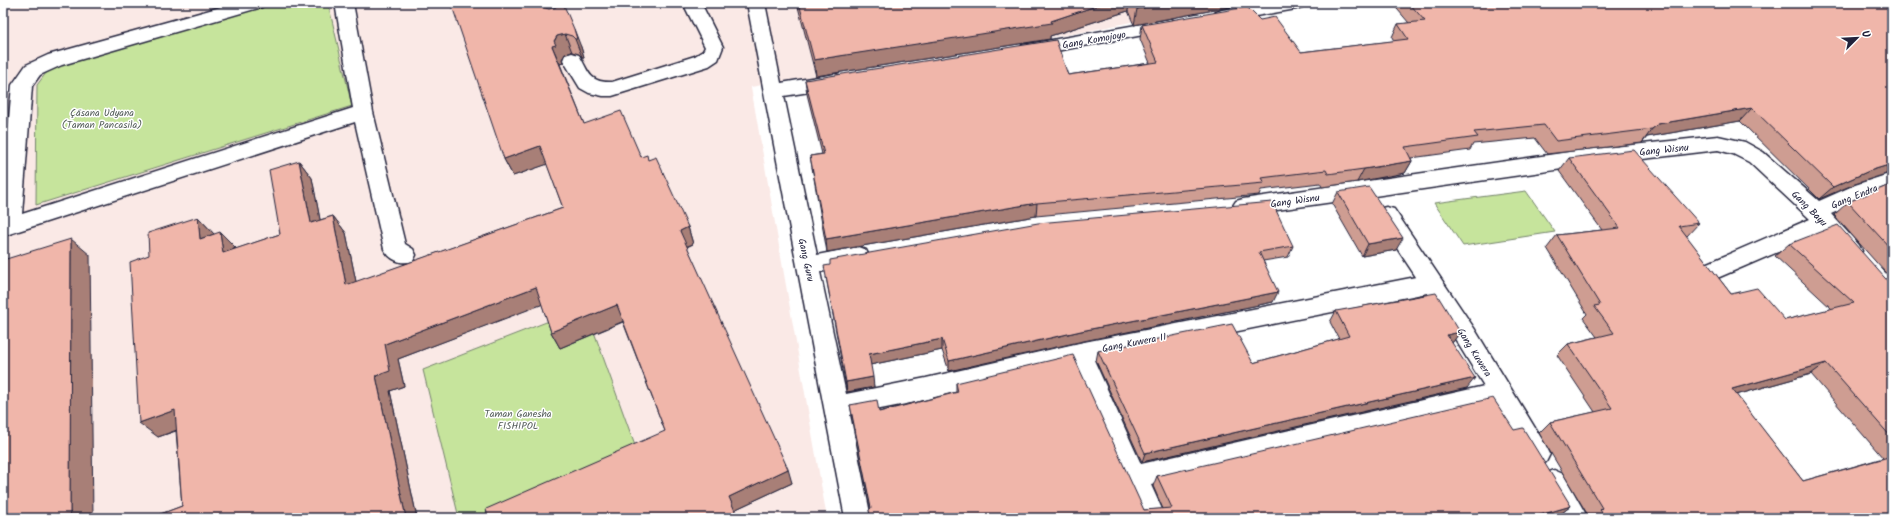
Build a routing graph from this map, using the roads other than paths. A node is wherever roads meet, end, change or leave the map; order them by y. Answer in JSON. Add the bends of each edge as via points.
{"nodes":[{"id":1,"x":256,"y":3,"type":"edge"},
{"id":2,"x":344,"y":3,"type":"edge"},
{"id":3,"x":551,"y":3,"type":"edge"},
{"id":4,"x":692,"y":3,"type":"edge"},
{"id":5,"x":756,"y":3,"type":"edge"},
{"id":6,"x":1296,"y":3,"type":"edge"},
{"id":7,"x":1261,"y":6,"type":"edge"},
{"id":8,"x":556,"y":20,"type":"edge"},
{"id":9,"x":1009,"y":53,"type":"edge"},
{"id":10,"x":572,"y":60,"type":"dead end"},
{"id":11,"x":852,"y":79,"type":"edge"},
{"id":12,"x":773,"y":91,"type":"junction"},
{"id":13,"x":363,"y":112,"type":"junction"},
{"id":14,"x":1756,"y":157,"type":"joint"},
{"id":15,"x":1892,"y":181,"type":"edge"},
{"id":16,"x":1370,"y":190,"type":"junction"},
{"id":17,"x":1223,"y":208,"type":"edge"},
{"id":18,"x":1821,"y":216,"type":"junction"},
{"id":19,"x":7,"y":227,"type":"edge"},
{"id":20,"x":876,"y":252,"type":"edge"},
{"id":21,"x":405,"y":255,"type":"dead end"},
{"id":22,"x":808,"y":266,"type":"junction"},
{"id":23,"x":1866,"y":269,"type":"edge"},
{"id":24,"x":1707,"y":273,"type":"edge"},
{"id":25,"x":1432,"y":283,"type":"junction"},
{"id":26,"x":1079,"y":353,"type":"junction"},
{"id":27,"x":1499,"y":393,"type":"junction"},
{"id":28,"x":836,"y":407,"type":"junction"},
{"id":29,"x":1134,"y":477,"type":"junction"},
{"id":30,"x":858,"y":518,"type":"edge"},
{"id":31,"x":1152,"y":518,"type":"edge"},
{"id":32,"x":1575,"y":518,"type":"edge"}],
"edges":[{"from":1,"to":19,"type":"street","via":[[56,60],[33,70],[22,85]]},
{"from":2,"to":13,"type":"street"},
{"from":3,"to":8,"type":"street"},
{"from":4,"to":10,"type":"street","via":[[714,47],[711,55],[702,61],[612,89],[597,90],[586,84]]},
{"from":5,"to":12,"type":"street","name":"Gang Guru"},
{"from":6,"to":7,"type":"street","name":"Gang Komojoyo"},
{"from":7,"to":9,"type":"street","name":"Gang Komojoyo","via":[[1194,21]]},
{"from":11,"to":12,"type":"street"},
{"from":12,"to":22,"type":"street","name":"Gang Guru"},
{"from":13,"to":19,"type":"street"},
{"from":13,"to":21,"type":"street","via":[[395,249]]},
{"from":14,"to":16,"type":"street","name":"Gang Wisnu","via":[[1738,147],[1718,143],[1576,159]]},
{"from":14,"to":18,"type":"street","name":"Gang Bayu"},
{"from":15,"to":18,"type":"street","name":"Gang Endra","via":[[1862,190]]},
{"from":16,"to":17,"type":"street","name":"Gang Wisnu"},
{"from":16,"to":25,"type":"street","name":"Gang Kuwera"},
{"from":18,"to":23,"type":"street","name":"Gang Bayu"},
{"from":18,"to":24,"type":"street","name":"Gang Endra"},
{"from":20,"to":22,"type":"street"},
{"from":22,"to":28,"type":"street","name":"Gang Guru"},
{"from":25,"to":26,"type":"street","name":"Gang Kuwera II"},
{"from":25,"to":27,"type":"street","name":"Gang Kuwera","via":[[1491,376]]},
{"from":26,"to":28,"type":"street","name":"Gang Kuwera II"},
{"from":26,"to":29,"type":"street"},
{"from":27,"to":29,"type":"street"},
{"from":27,"to":32,"type":"street","name":"Gang Kuwera"},
{"from":28,"to":30,"type":"street","name":"Gang Guru"},
{"from":29,"to":31,"type":"street"}]}
